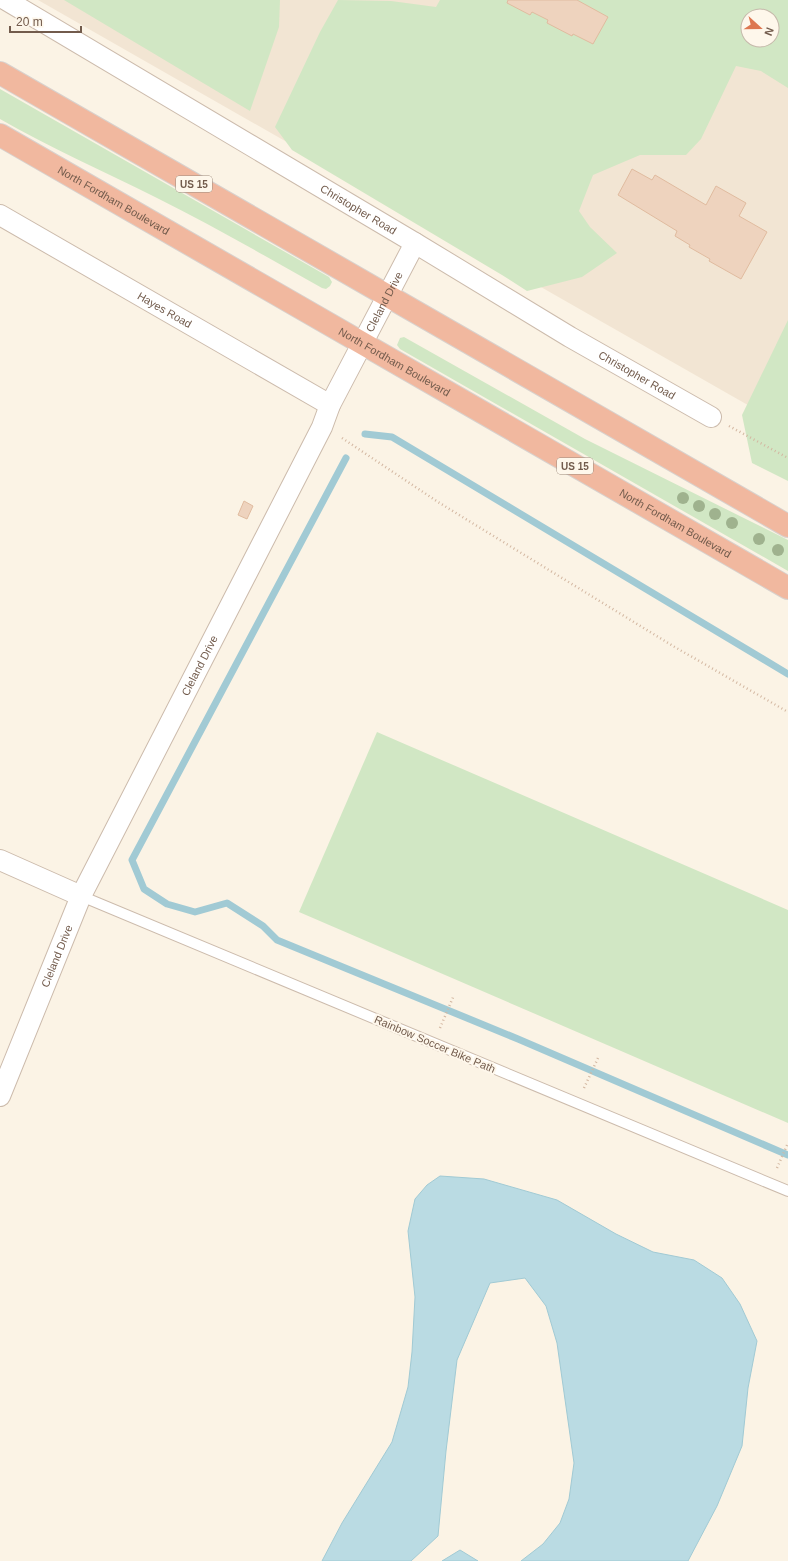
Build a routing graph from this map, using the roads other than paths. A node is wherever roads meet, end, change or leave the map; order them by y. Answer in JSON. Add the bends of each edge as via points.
{"nodes":[{"id":1,"x":6,"y":0,"type":"edge"},
{"id":2,"x":0,"y":73,"type":"edge"},
{"id":3,"x":0,"y":135,"type":"edge"},
{"id":4,"x":0,"y":215,"type":"edge"},
{"id":5,"x":415,"y":242,"type":"junction"},
{"id":6,"x":387,"y":295,"type":"junction"},
{"id":7,"x":362,"y":344,"type":"junction"},
{"id":8,"x":330,"y":405,"type":"junction"},
{"id":9,"x":711,"y":417,"type":"road end"},
{"id":10,"x":788,"y":526,"type":"edge"},
{"id":11,"x":788,"y":588,"type":"edge"},
{"id":12,"x":0,"y":860,"type":"edge"},
{"id":13,"x":81,"y":896,"type":"junction"},
{"id":14,"x":0,"y":1096,"type":"edge"},
{"id":15,"x":788,"y":1191,"type":"edge"}],
"edges":[{"from":1,"to":5,"type":"street","name":"Christopher Road"},
{"from":2,"to":6,"type":"highway","number":"US 15"},
{"from":3,"to":7,"type":"highway","name":"North Fordham Boulevard","number":"US 15"},
{"from":4,"to":8,"type":"street","name":"Hayes Road"},
{"from":5,"to":6,"type":"street","name":"Cleland Drive"},
{"from":5,"to":9,"type":"street","name":"Christopher Road","via":[[570,337]]},
{"from":6,"to":7,"type":"street","name":"Cleland Drive"},
{"from":6,"to":10,"type":"highway","number":"US 15"},
{"from":7,"to":8,"type":"street","name":"Cleland Drive"},
{"from":7,"to":11,"type":"highway","name":"North Fordham Boulevard","number":"US 15"},
{"from":8,"to":13,"type":"street","name":"Cleland Drive","via":[[322,427]]},
{"from":12,"to":13,"type":"street"},
{"from":13,"to":14,"type":"street","name":"Cleland Drive"},
{"from":13,"to":15,"type":"lane","name":"Rainbow Soccer Bike Path"}]}
